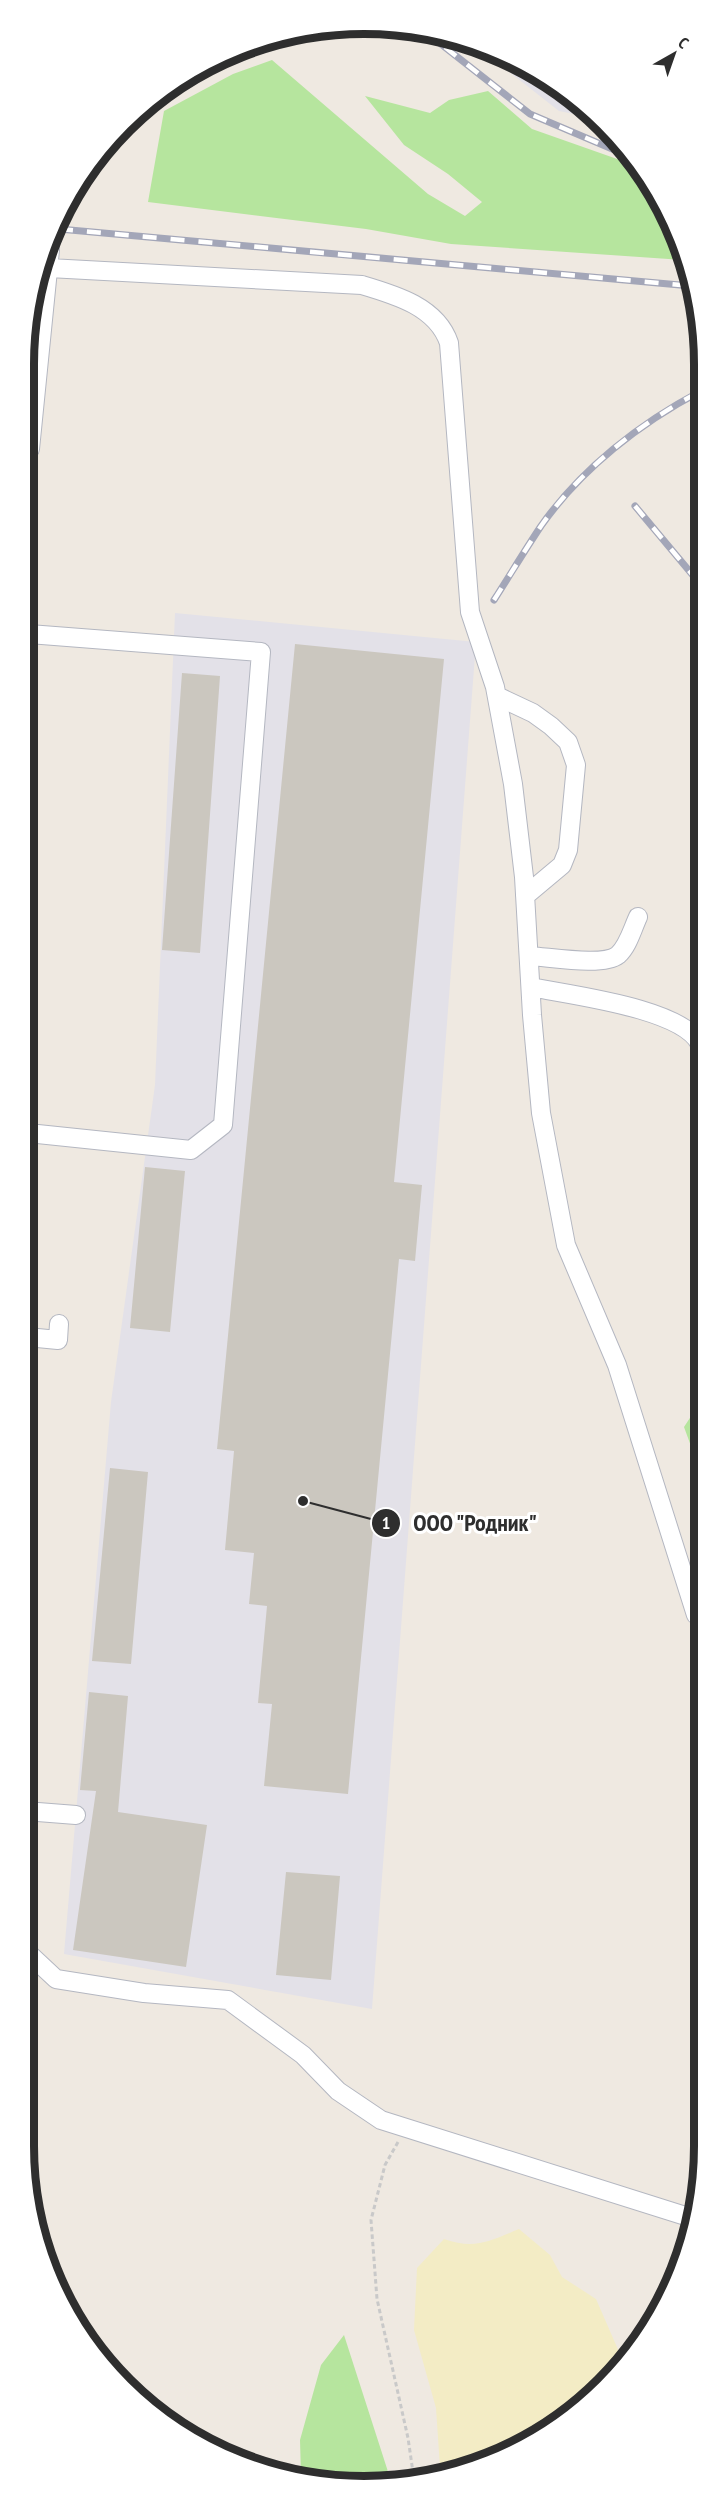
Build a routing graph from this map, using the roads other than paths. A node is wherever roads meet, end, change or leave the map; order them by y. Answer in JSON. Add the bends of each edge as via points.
{"nodes":[{"id":1,"x":52,"y":257,"type":"edge"},
{"id":2,"x":47,"y":275,"type":"edge"},
{"id":3,"x":34,"y":409,"type":"edge"},
{"id":4,"x":34,"y":634,"type":"edge"},
{"id":5,"x":496,"y":696,"type":"junction"},
{"id":6,"x":525,"y":896,"type":"junction"},
{"id":7,"x":638,"y":918,"type":"dead end"},
{"id":8,"x":529,"y":956,"type":"junction"},
{"id":9,"x":531,"y":987,"type":"junction"},
{"id":10,"x":694,"y":1038,"type":"edge"},
{"id":11,"x":34,"y":1134,"type":"edge"},
{"id":12,"x":59,"y":1324,"type":"dead end"},
{"id":13,"x":34,"y":1338,"type":"edge"},
{"id":14,"x":694,"y":1609,"type":"edge"},
{"id":15,"x":34,"y":1812,"type":"edge"},
{"id":16,"x":76,"y":1815,"type":"dead end"},
{"id":17,"x":34,"y":1958,"type":"edge"},
{"id":18,"x":686,"y":2216,"type":"edge"}],
"edges":[{"from":1,"to":5,"type":"street","via":[[362,285],[399,296],[434,317],[445,330],[449,343],[470,612]]},
{"from":2,"to":3,"type":"street"},
{"from":4,"to":11,"type":"street","via":[[261,652],[223,1125],[191,1150]]},
{"from":5,"to":6,"type":"street","via":[[513,784]]},
{"from":5,"to":6,"type":"street","via":[[551,726],[568,742],[576,765],[568,850],[555,872]]},
{"from":6,"to":8,"type":"street"},
{"from":7,"to":8,"type":"street","via":[[626,945],[605,961]]},
{"from":8,"to":9,"type":"street"},
{"from":9,"to":10,"type":"street","via":[[658,1014],[680,1024]]},
{"from":9,"to":14,"type":"street","via":[[541,1113],[566,1245],[617,1365]]},
{"from":12,"to":13,"type":"street","via":[[58,1340]]},
{"from":15,"to":16,"type":"street"},
{"from":17,"to":18,"type":"street","via":[[56,1979],[144,1993],[228,2000],[303,2055],[338,2091],[381,2120]]}]}
